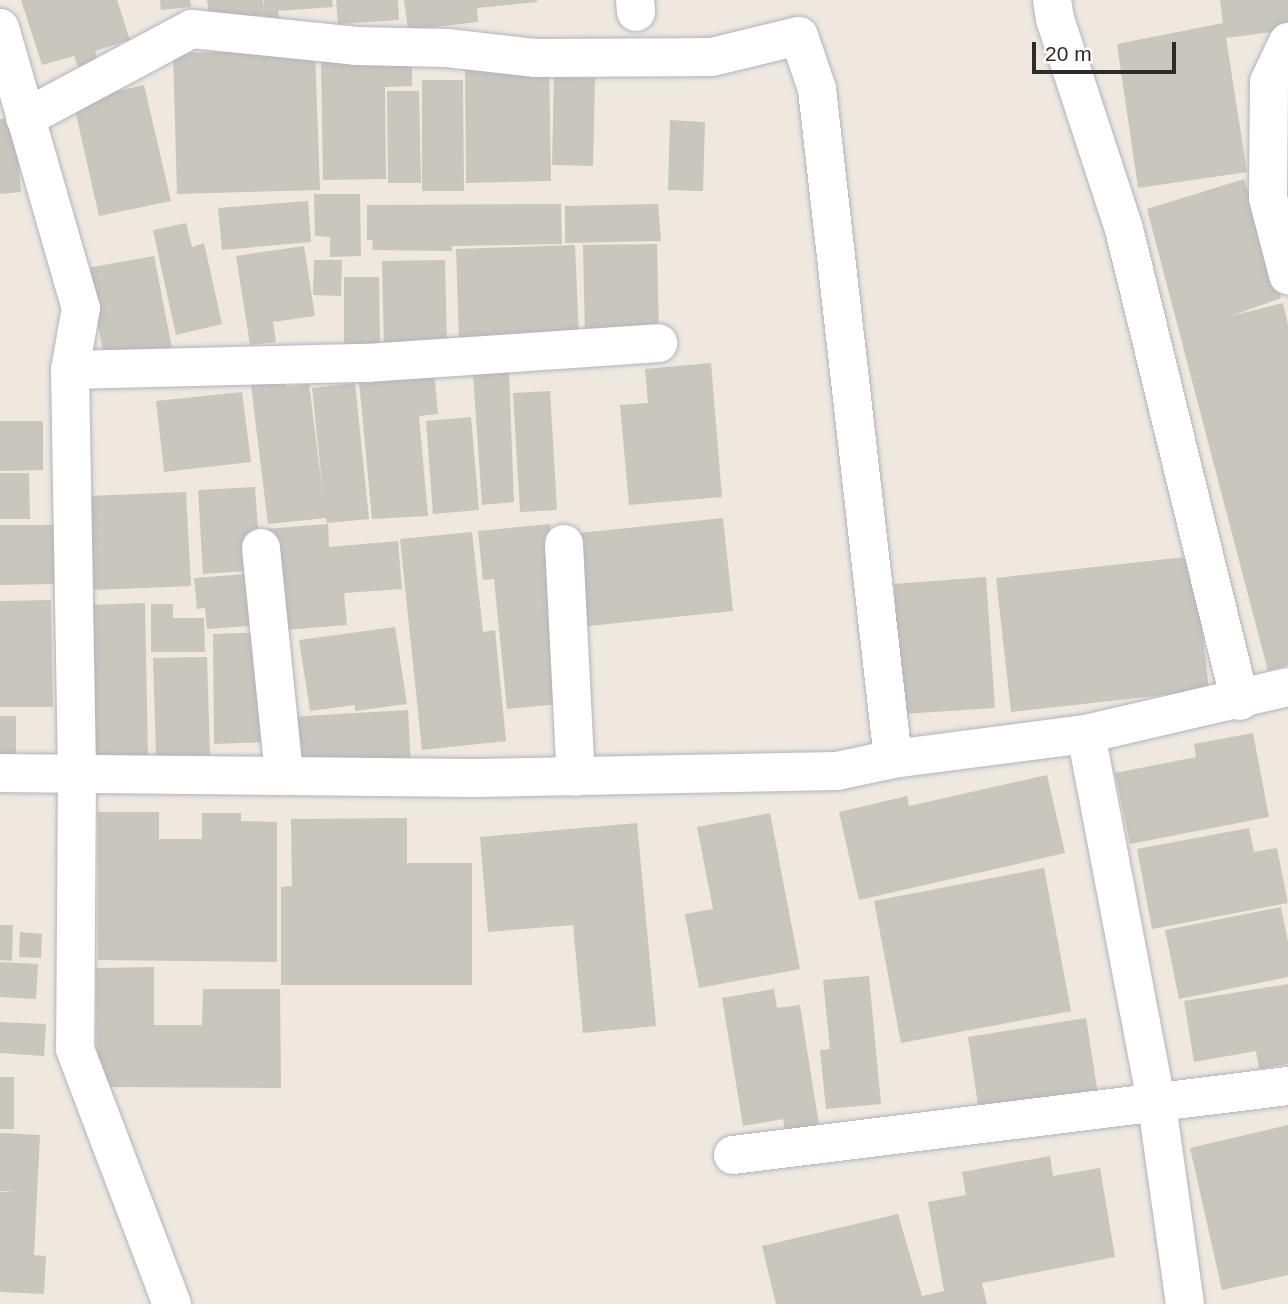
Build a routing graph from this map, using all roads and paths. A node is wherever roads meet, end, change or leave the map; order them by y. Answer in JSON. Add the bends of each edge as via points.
{"nodes":[{"id":1,"x":1052,"y":0,"type":"edge"},
{"id":2,"x":0,"y":27,"type":"edge"},
{"id":3,"x":1288,"y":42,"type":"edge"},
{"id":4,"x":25,"y":118,"type":"junction"},
{"id":5,"x":1288,"y":275,"type":"edge"},
{"id":6,"x":658,"y":343,"type":"dead end"},
{"id":7,"x":70,"y":370,"type":"junction"},
{"id":8,"x":564,"y":544,"type":"dead end"},
{"id":9,"x":261,"y":548,"type":"dead end"},
{"id":10,"x":1288,"y":687,"type":"edge"},
{"id":11,"x":1240,"y":701,"type":"junction"},
{"id":12,"x":1086,"y":734,"type":"junction"},
{"id":13,"x":893,"y":759,"type":"junction"},
{"id":14,"x":0,"y":774,"type":"edge"},
{"id":15,"x":77,"y":774,"type":"junction"},
{"id":16,"x":284,"y":776,"type":"junction"},
{"id":17,"x":576,"y":776,"type":"junction"},
{"id":18,"x":1288,"y":1086,"type":"edge"},
{"id":19,"x":1157,"y":1105,"type":"junction"},
{"id":20,"x":733,"y":1155,"type":"dead end"},
{"id":21,"x":172,"y":1304,"type":"edge"},
{"id":22,"x":1185,"y":1304,"type":"edge"}],
"edges":[{"from":1,"to":11,"type":"street","via":[[1124,229]]},
{"from":2,"to":4,"type":"street"},
{"from":3,"to":5,"type":"street","via":[[1269,82],[1268,198]]},
{"from":4,"to":7,"type":"street","via":[[81,308]]},
{"from":4,"to":13,"type":"street","via":[[191,29],[536,58],[712,57],[799,36],[817,89]]},
{"from":6,"to":7,"type":"street","via":[[367,363]]},
{"from":7,"to":15,"type":"street"},
{"from":8,"to":17,"type":"street"},
{"from":9,"to":16,"type":"street"},
{"from":10,"to":11,"type":"street"},
{"from":11,"to":12,"type":"street"},
{"from":12,"to":13,"type":"street"},
{"from":12,"to":19,"type":"street"},
{"from":13,"to":17,"type":"street","via":[[837,771]]},
{"from":14,"to":15,"type":"street"},
{"from":15,"to":16,"type":"street"},
{"from":15,"to":21,"type":"street","via":[[75,1049]]},
{"from":16,"to":17,"type":"street"},
{"from":18,"to":19,"type":"street"},
{"from":19,"to":20,"type":"street"},
{"from":19,"to":22,"type":"street"}]}
